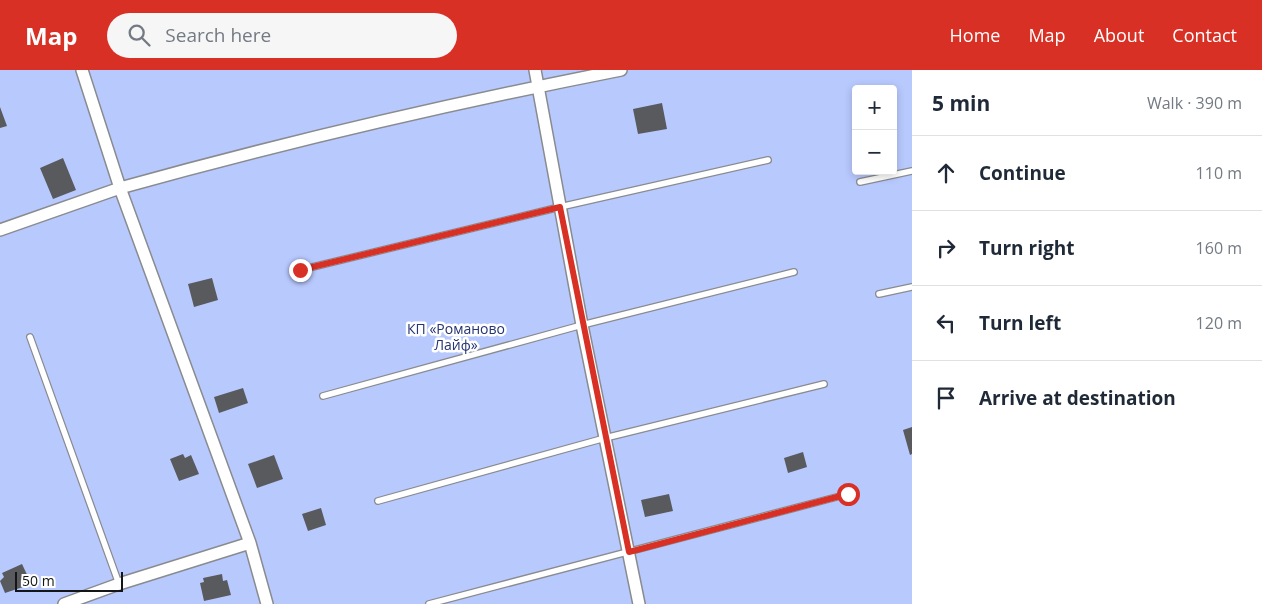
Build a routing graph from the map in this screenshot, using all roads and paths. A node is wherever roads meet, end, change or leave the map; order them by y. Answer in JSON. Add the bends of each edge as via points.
{"nodes":[{"id":1,"x":82,"y":70,"type":"edge"},
{"id":2,"x":535,"y":70,"type":"edge"},
{"id":3,"x":622,"y":70,"type":"edge"},
{"id":4,"x":537,"y":87,"type":"junction"},
{"id":5,"x":768,"y":160,"type":"dead end"},
{"id":6,"x":912,"y":171,"type":"edge"},
{"id":7,"x":860,"y":182,"type":"dead end"},
{"id":8,"x":120,"y":188,"type":"junction"},
{"id":9,"x":560,"y":207,"type":"junction"},
{"id":10,"x":0,"y":229,"type":"edge"},
{"id":11,"x":300,"y":270,"type":"dead end"},
{"id":12,"x":794,"y":272,"type":"dead end"},
{"id":13,"x":912,"y":287,"type":"edge"},
{"id":14,"x":879,"y":294,"type":"dead end"},
{"id":15,"x":582,"y":325,"type":"junction"},
{"id":16,"x":30,"y":337,"type":"dead end"},
{"id":17,"x":824,"y":384,"type":"dead end"},
{"id":18,"x":323,"y":396,"type":"dead end"},
{"id":19,"x":605,"y":438,"type":"junction"},
{"id":20,"x":848,"y":494,"type":"dead end"},
{"id":21,"x":378,"y":501,"type":"dead end"},
{"id":22,"x":250,"y":544,"type":"junction"},
{"id":23,"x":629,"y":552,"type":"junction"},
{"id":24,"x":119,"y":584,"type":"junction"},
{"id":25,"x":64,"y":604,"type":"edge"},
{"id":26,"x":267,"y":604,"type":"edge"},
{"id":27,"x":429,"y":604,"type":"edge"},
{"id":28,"x":640,"y":604,"type":"edge"}],
"edges":[{"from":1,"to":8,"type":"street"},
{"from":2,"to":4,"type":"street"},
{"from":3,"to":4,"type":"street"},
{"from":4,"to":8,"type":"street","via":[[213,162]]},
{"from":4,"to":9,"type":"street"},
{"from":5,"to":9,"type":"lane"},
{"from":6,"to":7,"type":"lane"},
{"from":8,"to":10,"type":"street"},
{"from":8,"to":22,"type":"street"},
{"from":9,"to":11,"type":"lane"},
{"from":9,"to":15,"type":"street"},
{"from":12,"to":15,"type":"lane"},
{"from":13,"to":14,"type":"lane"},
{"from":15,"to":18,"type":"lane"},
{"from":15,"to":19,"type":"street"},
{"from":16,"to":24,"type":"lane"},
{"from":17,"to":19,"type":"lane"},
{"from":19,"to":21,"type":"lane"},
{"from":19,"to":23,"type":"street"},
{"from":20,"to":23,"type":"lane"},
{"from":22,"to":24,"type":"street"},
{"from":22,"to":26,"type":"street"},
{"from":23,"to":27,"type":"lane"},
{"from":23,"to":28,"type":"street"},
{"from":24,"to":25,"type":"street"}]}
